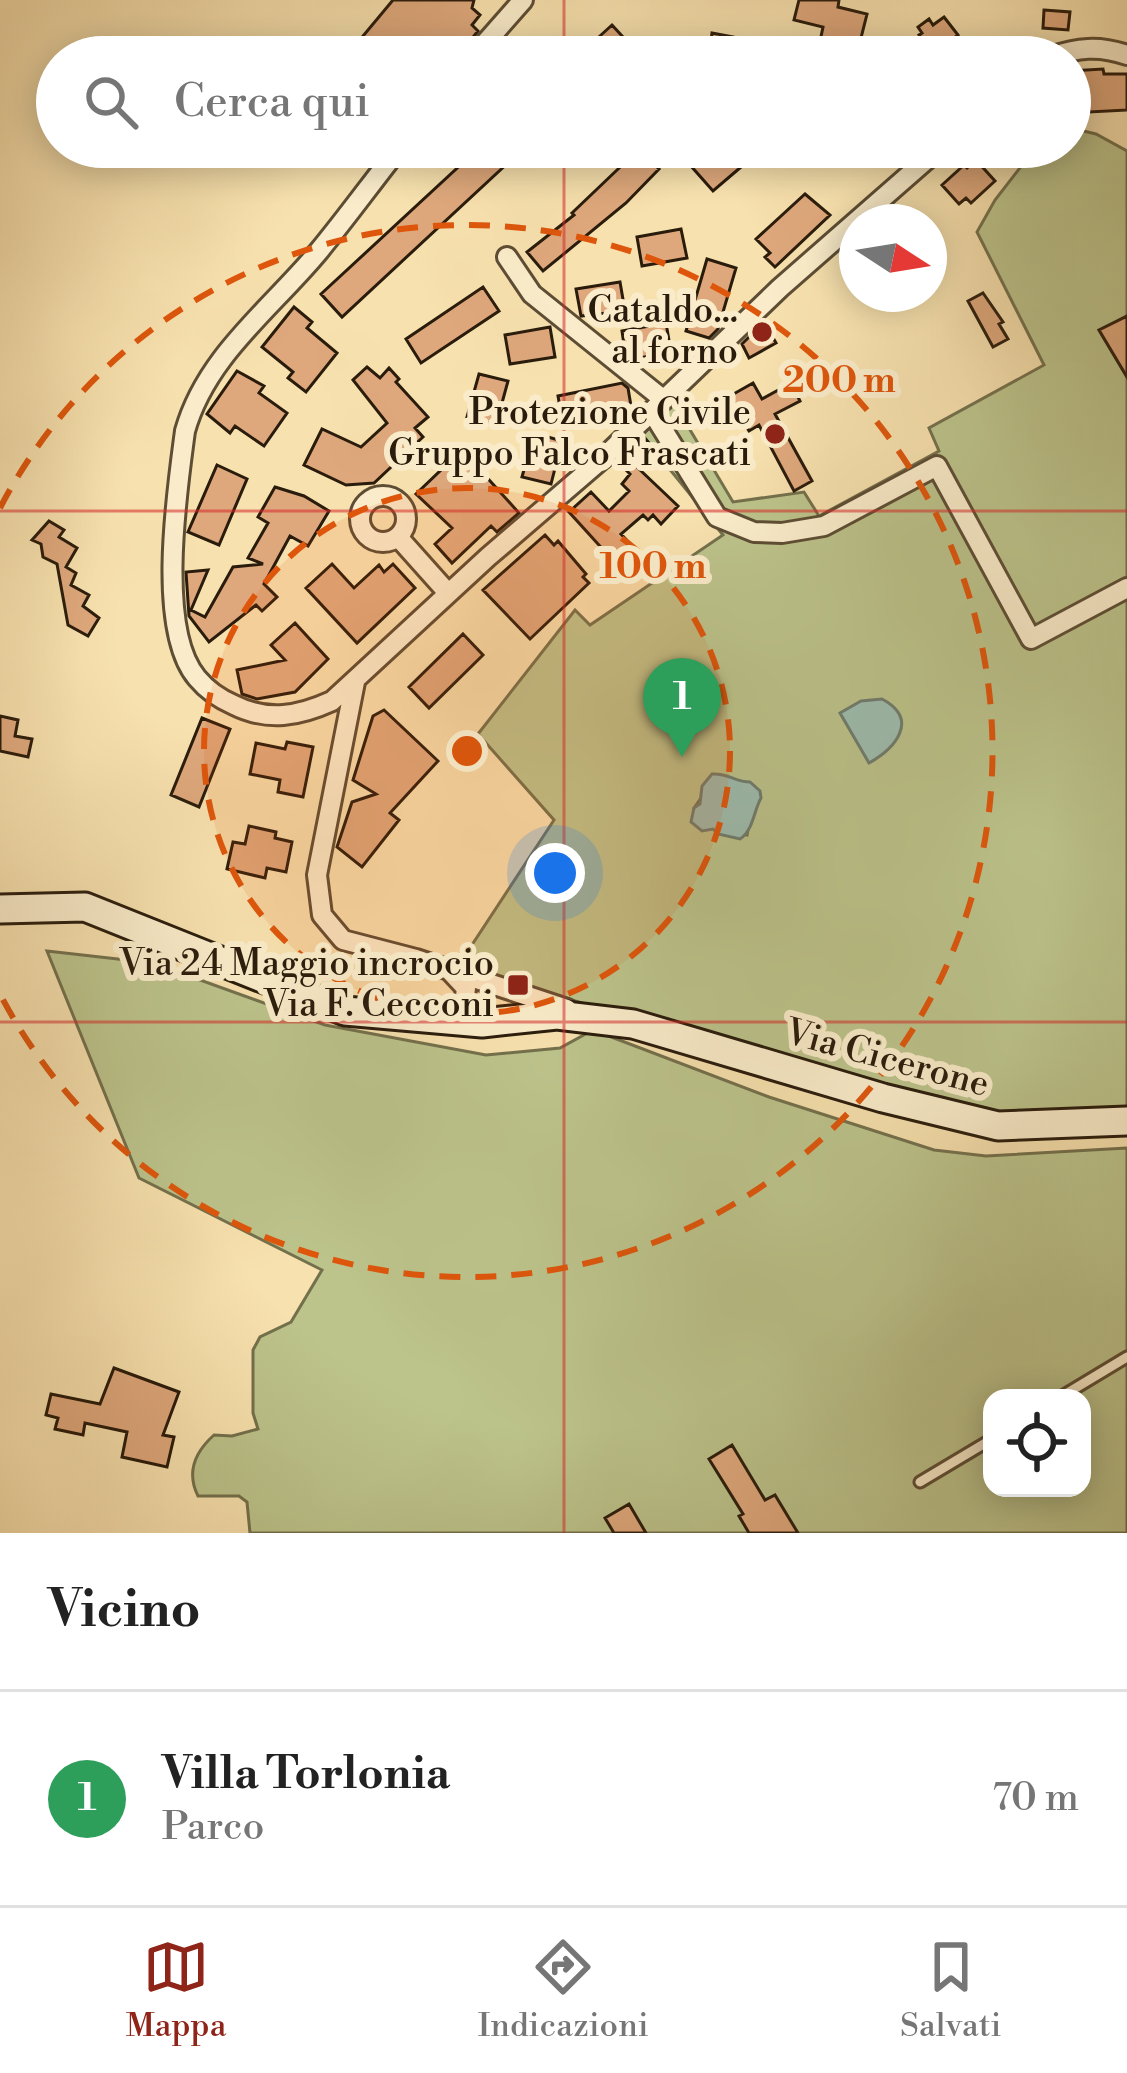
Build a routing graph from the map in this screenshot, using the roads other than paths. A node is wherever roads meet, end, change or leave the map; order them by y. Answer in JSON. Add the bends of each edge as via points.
{"nodes":[{"id":1,"x":523,"y":0,"type":"edge"},
{"id":2,"x":491,"y":36,"type":"edge"},
{"id":3,"x":1091,"y":47,"type":"edge"},
{"id":4,"x":1127,"y":55,"type":"edge"},
{"id":5,"x":384,"y":168,"type":"edge"},
{"id":6,"x":917,"y":168,"type":"edge"},
{"id":7,"x":507,"y":257,"type":"dead end"},
{"id":8,"x":658,"y":406,"type":"junction"},
{"id":9,"x":398,"y":537,"type":"dead end"},
{"id":10,"x":1127,"y":588,"type":"edge"},
{"id":11,"x":448,"y":593,"type":"junction"},
{"id":12,"x":355,"y":682,"type":"junction"},
{"id":13,"x":0,"y":909,"type":"edge"},
{"id":14,"x":448,"y":969,"type":"junction"},
{"id":15,"x":434,"y":1019,"type":"junction"},
{"id":16,"x":602,"y":1020,"type":"junction"},
{"id":17,"x":1127,"y":1121,"type":"edge"},
{"id":18,"x":1127,"y":1357,"type":"edge"},
{"id":19,"x":1074,"y":1389,"type":"edge"},
{"id":20,"x":983,"y":1444,"type":"edge"},
{"id":21,"x":920,"y":1482,"type":"dead end"}],
"edges":[{"from":1,"to":2,"type":"street"},
{"from":3,"to":4,"type":"street"},
{"from":5,"to":12,"type":"street","via":[[214,370],[190,413],[175,510],[177,612],[194,676],[218,698],[271,716],[303,714]]},
{"from":6,"to":8,"type":"street"},
{"from":7,"to":8,"type":"street","via":[[532,294]]},
{"from":8,"to":10,"type":"street","via":[[718,518],[754,532],[824,526],[937,466],[1031,639]]},
{"from":8,"to":11,"type":"street"},
{"from":9,"to":11,"type":"street"},
{"from":11,"to":12,"type":"street"},
{"from":12,"to":14,"type":"street","via":[[317,875],[322,915],[343,940]]},
{"from":13,"to":15,"type":"main road","name":"Via Cicerone","via":[[85,907],[345,1011]]},
{"from":14,"to":15,"type":"street","via":[[466,988],[463,1013]]},
{"from":14,"to":16,"type":"street"},
{"from":15,"to":16,"type":"main road","name":"Via Cicerone"},
{"from":16,"to":17,"type":"main road","name":"Via Cicerone","via":[[998,1126]]},
{"from":18,"to":19,"type":"lane"},
{"from":20,"to":21,"type":"lane"}]}
